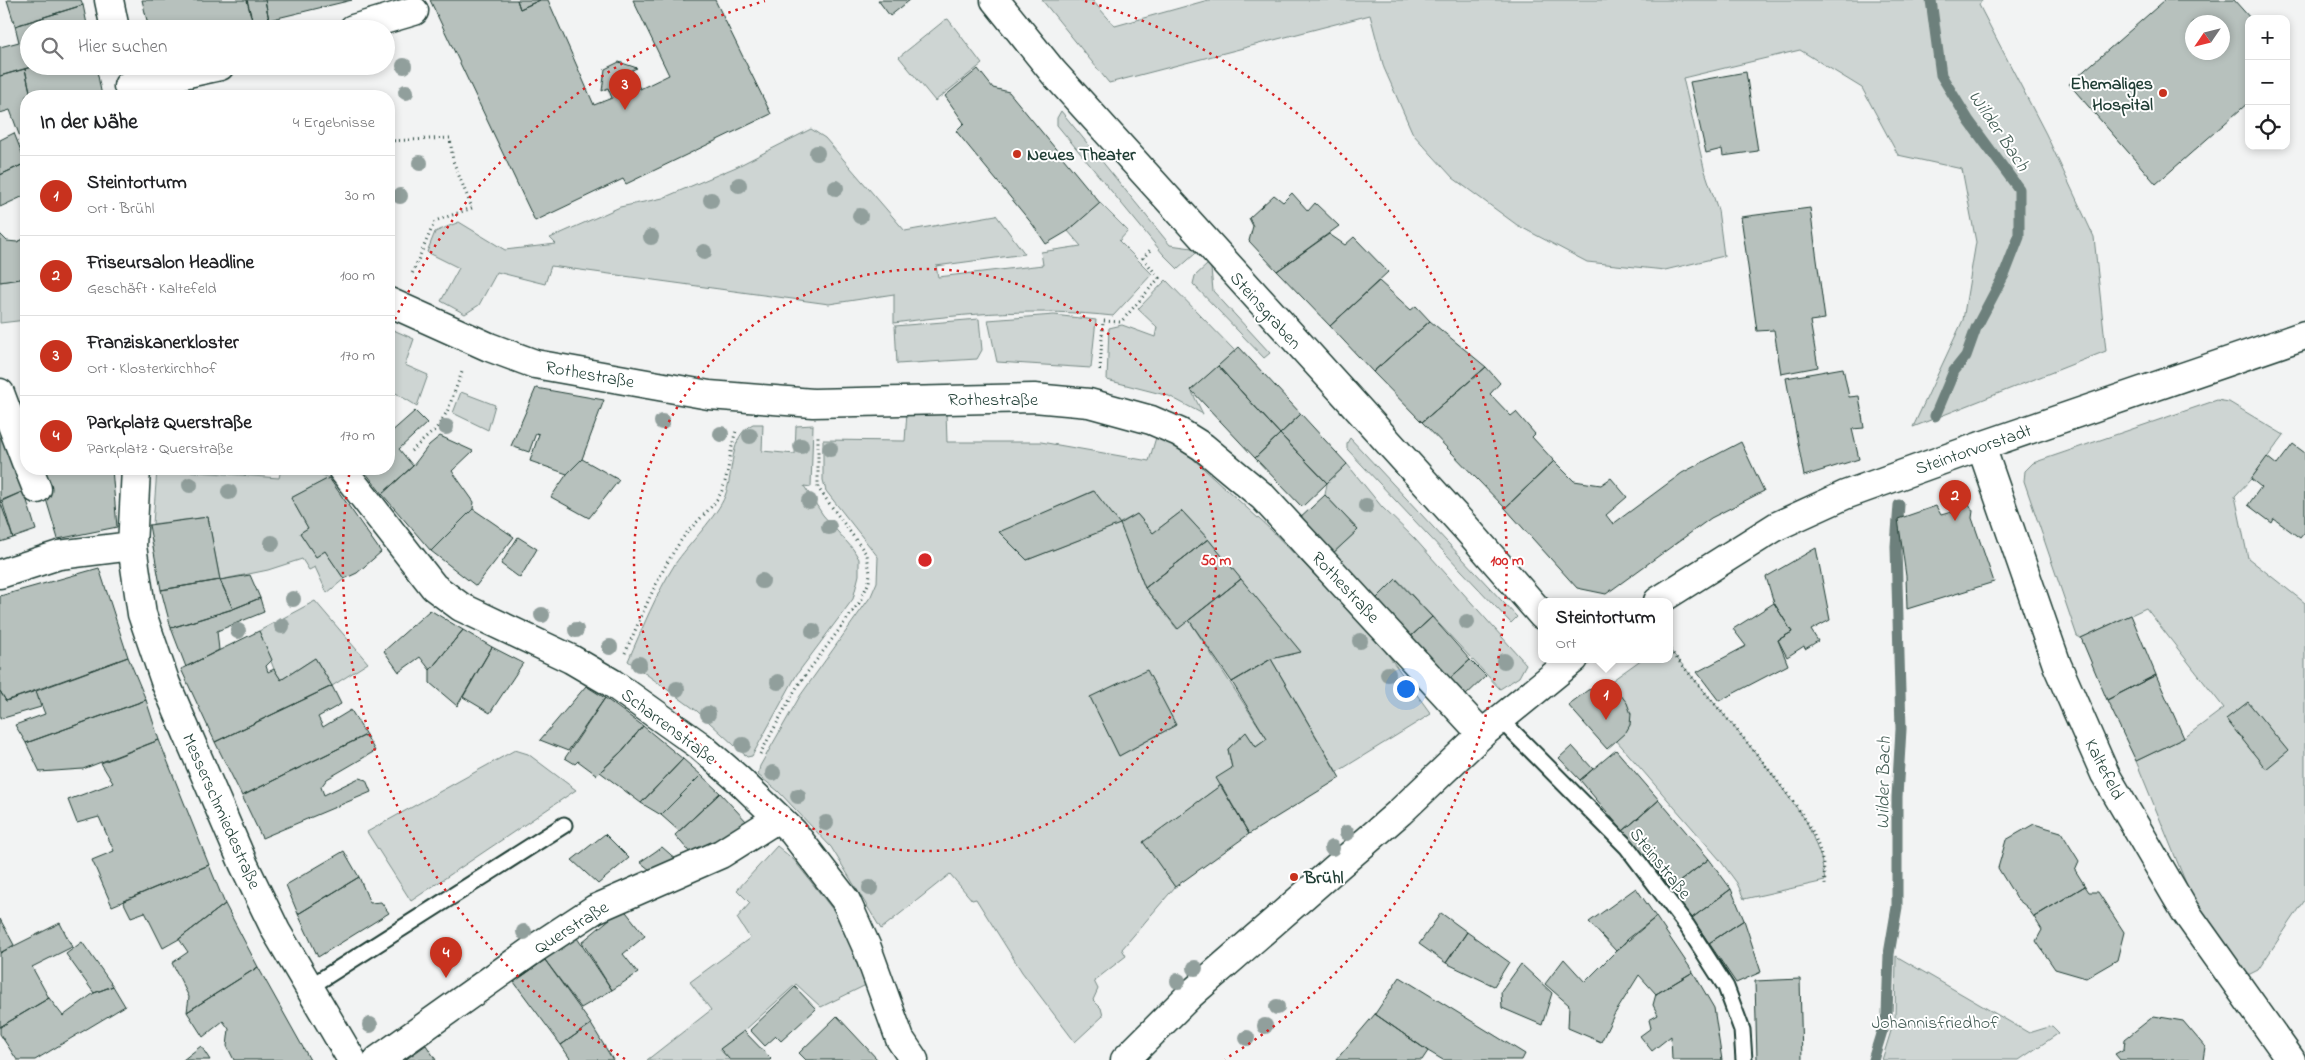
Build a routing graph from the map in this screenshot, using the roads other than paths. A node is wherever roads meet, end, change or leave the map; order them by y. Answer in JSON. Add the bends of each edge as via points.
{"nodes":[{"id":1,"x":109,"y":0,"type":"edge"},
{"id":2,"x":995,"y":0,"type":"edge"},
{"id":3,"x":414,"y":12,"type":"dead end"},
{"id":4,"x":113,"y":20,"type":"edge"},
{"id":5,"x":385,"y":20,"type":"edge"},
{"id":6,"x":171,"y":75,"type":"edge"},
{"id":7,"x":128,"y":83,"type":"edge"},
{"id":8,"x":395,"y":305,"type":"edge"},
{"id":9,"x":2305,"y":335,"type":"edge"},
{"id":10,"x":0,"y":393,"type":"edge"},
{"id":11,"x":20,"y":446,"type":"edge"},
{"id":12,"x":1971,"y":449,"type":"junction"},
{"id":13,"x":136,"y":475,"type":"edge"},
{"id":14,"x":347,"y":475,"type":"edge"},
{"id":15,"x":132,"y":546,"type":"junction"},
{"id":16,"x":0,"y":574,"type":"edge"},
{"id":17,"x":1663,"y":598,"type":"edge"},
{"id":18,"x":1538,"y":610,"type":"edge"},
{"id":19,"x":1569,"y":663,"type":"edge"},
{"id":20,"x":1491,"y":726,"type":"junction"},
{"id":21,"x":778,"y":818,"type":"junction"},
{"id":22,"x":564,"y":825,"type":"dead end"},
{"id":23,"x":308,"y":988,"type":"junction"},
{"id":24,"x":352,"y":1060,"type":"edge"},
{"id":25,"x":378,"y":1060,"type":"edge"},
{"id":26,"x":914,"y":1060,"type":"edge"},
{"id":27,"x":1125,"y":1060,"type":"edge"},
{"id":28,"x":1744,"y":1060,"type":"edge"},
{"id":29,"x":2291,"y":1060,"type":"edge"}],
"edges":[{"from":1,"to":4,"type":"street"},
{"from":2,"to":18,"type":"street","name":"Steinsgraben","via":[[1059,80]]},
{"from":3,"to":5,"type":"street"},
{"from":6,"to":7,"type":"street"},
{"from":8,"to":20,"type":"street","name":"Rothestraße","via":[[535,364],[709,395],[813,403],[1034,398],[1090,403],[1152,420],[1203,447],[1263,497]]},
{"from":9,"to":12,"type":"street","name":"Steintorvorstadt"},
{"from":10,"to":11,"type":"street"},
{"from":12,"to":17,"type":"street","name":"Steintorvorstadt","via":[[1872,484],[1776,526]]},
{"from":12,"to":29,"type":"street","name":"Kaltefeld","via":[[2057,665],[2105,774],[2185,911]]},
{"from":13,"to":15,"type":"street","name":"Messerschmiedestraße"},
{"from":14,"to":21,"type":"street","name":"Scharrenstraße","via":[[434,586],[461,607],[571,659],[612,683],[699,745]]},
{"from":15,"to":16,"type":"street","via":[[58,555]]},
{"from":15,"to":23,"type":"street","name":"Messerschmiedestraße","via":[[142,614],[166,684],[248,873]]},
{"from":19,"to":20,"type":"street"},
{"from":20,"to":27,"type":"street","via":[[1393,818],[1190,995]]},
{"from":20,"to":28,"type":"lane","name":"Steinstraße","via":[[1627,847],[1687,926],[1726,987],[1742,1030]]},
{"from":21,"to":25,"type":"street","name":"Querstraße","via":[[721,854],[595,909]]},
{"from":21,"to":26,"type":"street","name":"Scharrenstraße","via":[[818,862],[846,901],[900,1039]]},
{"from":22,"to":23,"type":"lane"},
{"from":23,"to":24,"type":"street","name":"Messerschmiedestraße"}]}
